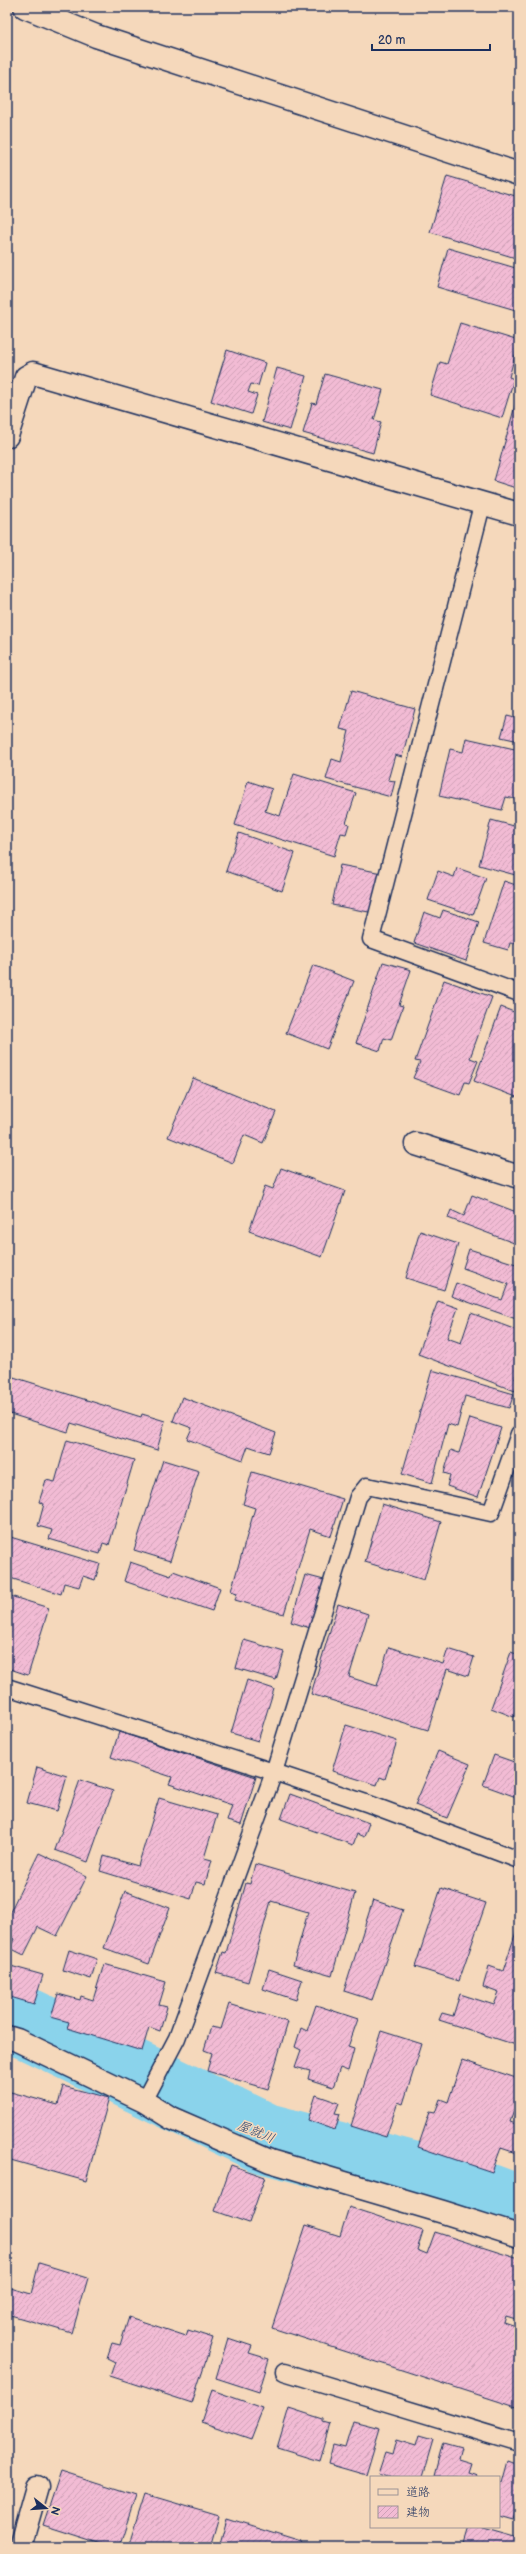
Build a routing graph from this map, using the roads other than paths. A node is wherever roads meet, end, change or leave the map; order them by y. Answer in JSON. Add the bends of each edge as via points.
{"nodes":[{"id":1,"x":25,"y":7,"type":"edge"},
{"id":2,"x":519,"y":174,"type":"edge"},
{"id":3,"x":7,"y":436,"type":"edge"},
{"id":4,"x":482,"y":505,"type":"junction"},
{"id":5,"x":519,"y":514,"type":"edge"},
{"id":6,"x":519,"y":993,"type":"edge"},
{"id":7,"x":416,"y":1144,"type":"dead end"},
{"id":8,"x":519,"y":1177,"type":"edge"},
{"id":9,"x":519,"y":1434,"type":"edge"},
{"id":10,"x":7,"y":1688,"type":"edge"},
{"id":11,"x":274,"y":1772,"type":"junction"},
{"id":12,"x":519,"y":1860,"type":"edge"},
{"id":13,"x":7,"y":2037,"type":"edge"},
{"id":14,"x":147,"y":2095,"type":"junction"},
{"id":15,"x":519,"y":2236,"type":"edge"},
{"id":16,"x":284,"y":2372,"type":"dead end"},
{"id":17,"x":519,"y":2443,"type":"edge"},
{"id":18,"x":37,"y":2487,"type":"dead end"},
{"id":19,"x":20,"y":2547,"type":"edge"}],
"edges":[{"from":1,"to":2,"type":"street","via":[[96,36]]},
{"from":3,"to":4,"type":"street","via":[[26,377],[33,372]]},
{"from":4,"to":5,"type":"street"},
{"from":4,"to":6,"type":"lane","via":[[371,939]]},
{"from":7,"to":8,"type":"street"},
{"from":9,"to":11,"type":"lane","via":[[491,1513],[367,1486],[358,1497]]},
{"from":10,"to":11,"type":"lane"},
{"from":11,"to":12,"type":"lane"},
{"from":11,"to":14,"type":"lane","via":[[177,2038]]},
{"from":13,"to":14,"type":"street"},
{"from":14,"to":15,"type":"street","via":[[171,2118],[270,2162]]},
{"from":16,"to":17,"type":"lane"},
{"from":18,"to":19,"type":"street"}]}
